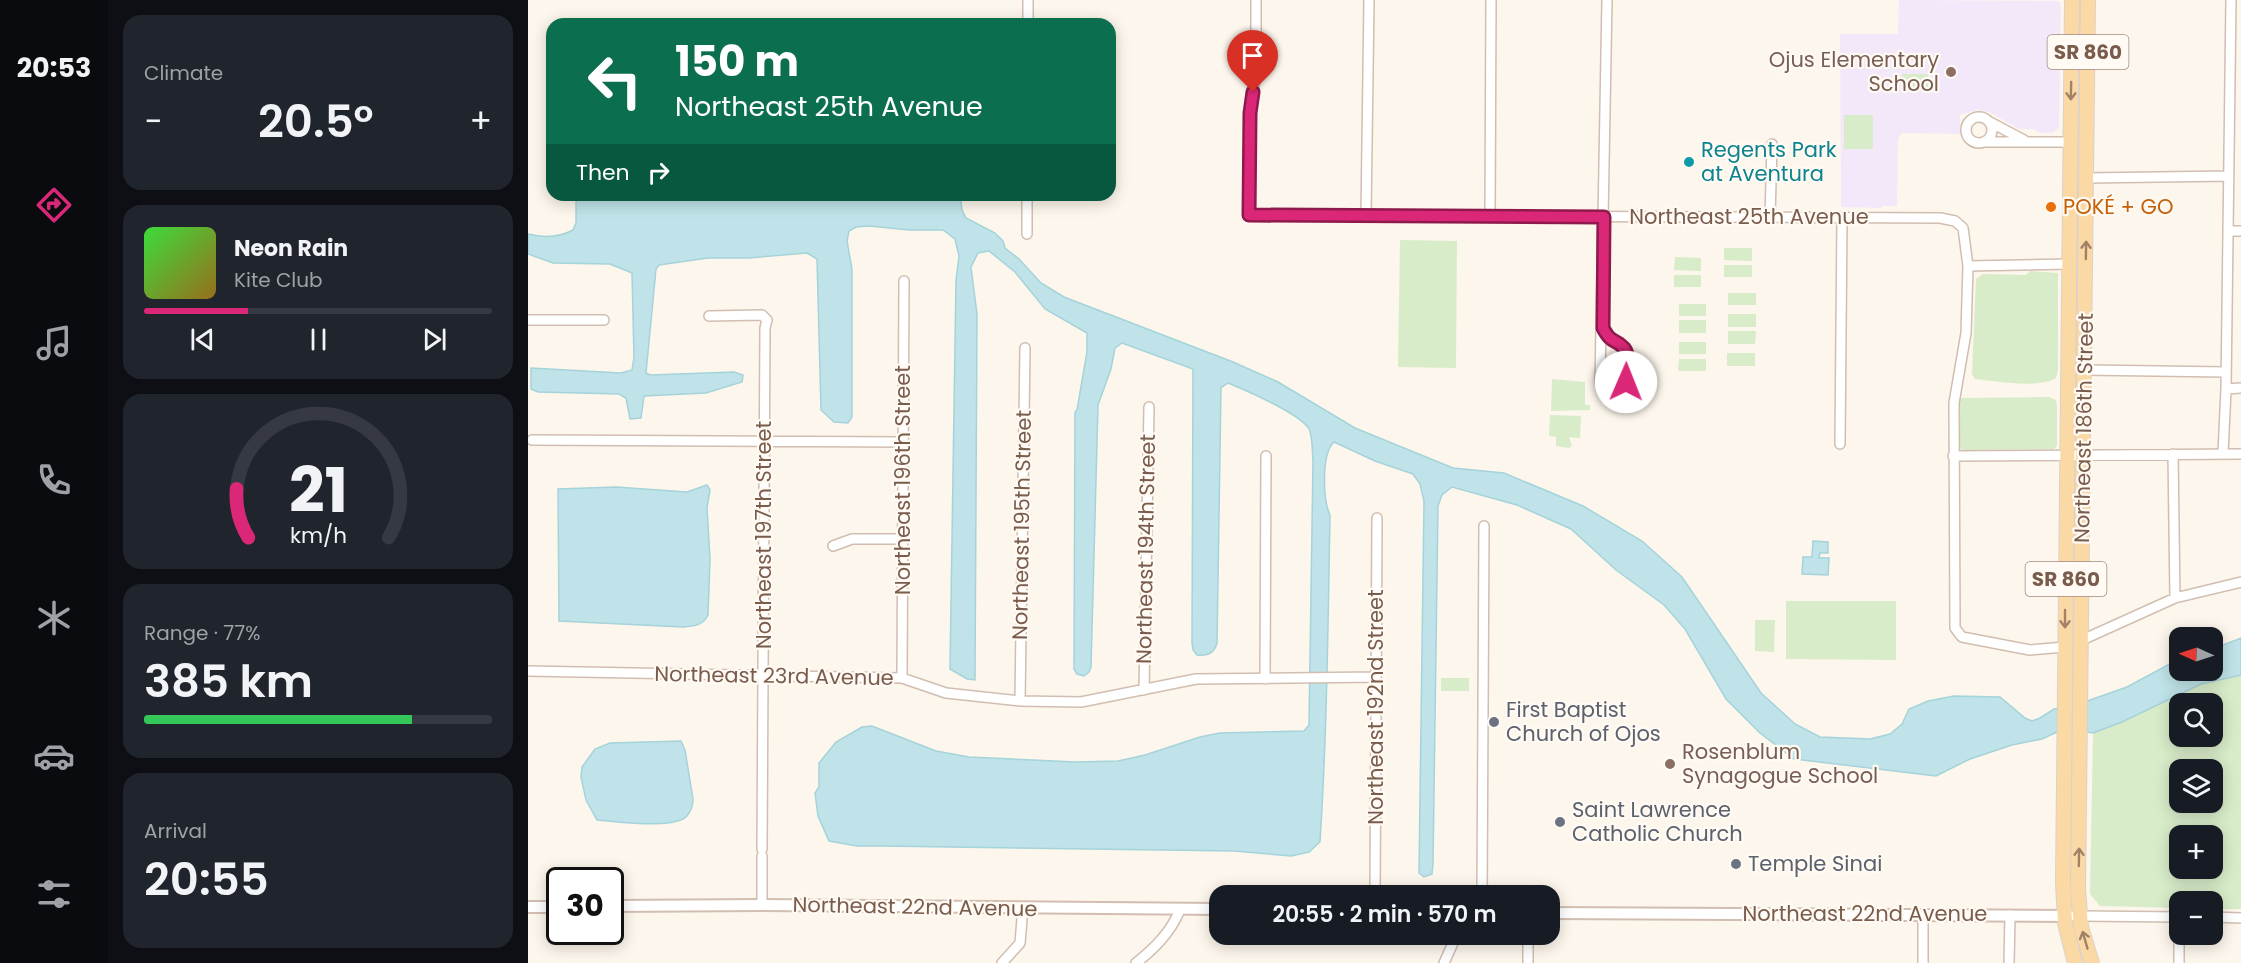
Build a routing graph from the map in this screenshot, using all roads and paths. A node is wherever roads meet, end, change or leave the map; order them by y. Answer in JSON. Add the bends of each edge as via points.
{"nodes":[{"id":1,"x":1028,"y":0,"type":"edge"},
{"id":2,"x":1256,"y":0,"type":"edge"},
{"id":3,"x":1369,"y":0,"type":"edge"},
{"id":4,"x":1491,"y":0,"type":"edge"},
{"id":5,"x":1607,"y":0,"type":"edge"},
{"id":6,"x":2072,"y":0,"type":"edge"},
{"id":7,"x":2088,"y":0,"type":"edge"},
{"id":8,"x":2231,"y":0,"type":"edge"},
{"id":9,"x":1028,"y":18,"type":"edge"},
{"id":10,"x":1987,"y":121,"type":"junction"},
{"id":11,"x":2026,"y":141,"type":"junction"},
{"id":12,"x":1983,"y":142,"type":"junction"},
{"id":13,"x":2070,"y":142,"type":"junction"},
{"id":14,"x":1772,"y":144,"type":"dead end"},
{"id":15,"x":2087,"y":174,"type":"junction"},
{"id":16,"x":2229,"y":176,"type":"junction"},
{"id":17,"x":1027,"y":201,"type":"edge"},
{"id":18,"x":1366,"y":216,"type":"junction"},
{"id":19,"x":1490,"y":216,"type":"junction"},
{"id":20,"x":1604,"y":217,"type":"junction"},
{"id":21,"x":1770,"y":218,"type":"junction"},
{"id":22,"x":1842,"y":218,"type":"junction"},
{"id":23,"x":2228,"y":231,"type":"junction"},
{"id":24,"x":2241,"y":231,"type":"edge"},
{"id":25,"x":1026,"y":234,"type":"dead end"},
{"id":26,"x":2069,"y":264,"type":"junction"},
{"id":27,"x":1968,"y":266,"type":"junction"},
{"id":28,"x":904,"y":281,"type":"dead end"},
{"id":29,"x":2085,"y":294,"type":"junction"},
{"id":30,"x":709,"y":316,"type":"dead end"},
{"id":31,"x":528,"y":320,"type":"edge"},
{"id":32,"x":604,"y":320,"type":"dead end"},
{"id":33,"x":1603,"y":328,"type":"junction"},
{"id":34,"x":1024,"y":348,"type":"dead end"},
{"id":35,"x":2085,"y":370,"type":"junction"},
{"id":36,"x":2226,"y":372,"type":"junction"},
{"id":37,"x":2226,"y":388,"type":"junction"},
{"id":38,"x":2241,"y":388,"type":"edge"},
{"id":39,"x":1149,"y":407,"type":"dead end"},
{"id":40,"x":532,"y":440,"type":"dead end"},
{"id":41,"x":765,"y":441,"type":"junction"},
{"id":42,"x":903,"y":442,"type":"junction"},
{"id":43,"x":1840,"y":444,"type":"dead end"},
{"id":44,"x":2223,"y":453,"type":"junction"},
{"id":45,"x":2173,"y":454,"type":"junction"},
{"id":46,"x":2241,"y":454,"type":"edge"},
{"id":47,"x":2067,"y":455,"type":"junction"},
{"id":48,"x":2084,"y":455,"type":"junction"},
{"id":49,"x":1266,"y":456,"type":"dead end"},
{"id":50,"x":1953,"y":456,"type":"junction"},
{"id":51,"x":1377,"y":518,"type":"dead end"},
{"id":52,"x":1484,"y":526,"type":"dead end"},
{"id":53,"x":903,"y":539,"type":"junction"},
{"id":54,"x":833,"y":546,"type":"dead end"},
{"id":55,"x":2241,"y":582,"type":"edge"},
{"id":56,"x":2175,"y":598,"type":"junction"},
{"id":57,"x":2082,"y":640,"type":"junction"},
{"id":58,"x":2065,"y":647,"type":"junction"},
{"id":59,"x":528,"y":671,"type":"edge"},
{"id":60,"x":763,"y":676,"type":"junction"},
{"id":61,"x":1375,"y":677,"type":"junction"},
{"id":62,"x":902,"y":678,"type":"junction"},
{"id":63,"x":1265,"y":679,"type":"junction"},
{"id":64,"x":1144,"y":690,"type":"junction"},
{"id":65,"x":1020,"y":701,"type":"junction"},
{"id":66,"x":2064,"y":767,"type":"junction"},
{"id":67,"x":2080,"y":767,"type":"junction"},
{"id":68,"x":1375,"y":885,"type":"edge"},
{"id":69,"x":1482,"y":885,"type":"edge"},
{"id":70,"x":762,"y":905,"type":"junction"},
{"id":71,"x":624,"y":906,"type":"edge"},
{"id":72,"x":528,"y":907,"type":"edge"},
{"id":73,"x":546,"y":907,"type":"edge"},
{"id":74,"x":1023,"y":908,"type":"junction"},
{"id":75,"x":1209,"y":909,"type":"edge"},
{"id":76,"x":1180,"y":910,"type":"junction"},
{"id":77,"x":1560,"y":913,"type":"edge"},
{"id":78,"x":1923,"y":915,"type":"junction"},
{"id":79,"x":2010,"y":915,"type":"junction"},
{"id":80,"x":2064,"y":916,"type":"junction"},
{"id":81,"x":2080,"y":916,"type":"junction"},
{"id":82,"x":2169,"y":917,"type":"edge"},
{"id":83,"x":2223,"y":917,"type":"edge"},
{"id":84,"x":2241,"y":918,"type":"edge"},
{"id":85,"x":1452,"y":945,"type":"edge"},
{"id":86,"x":1528,"y":945,"type":"edge"},
{"id":87,"x":2179,"y":945,"type":"edge"},
{"id":88,"x":1002,"y":963,"type":"edge"},
{"id":89,"x":1136,"y":963,"type":"edge"},
{"id":90,"x":1444,"y":963,"type":"edge"},
{"id":91,"x":1528,"y":963,"type":"edge"},
{"id":92,"x":1923,"y":963,"type":"edge"},
{"id":93,"x":2009,"y":963,"type":"edge"},
{"id":94,"x":2075,"y":963,"type":"edge"},
{"id":95,"x":2092,"y":963,"type":"edge"},
{"id":96,"x":2179,"y":963,"type":"edge"}],
"edges":[{"from":1,"to":9,"type":"street"},
{"from":2,"to":18,"type":"street","name":"Northeast 25th Avenue","via":[[1249,215]]},
{"from":3,"to":18,"type":"street"},
{"from":4,"to":19,"type":"street"},
{"from":5,"to":20,"type":"street"},
{"from":6,"to":13,"type":"main road","name":"Northeast 186th Street","number":"SR 860","one_way":true},
{"from":7,"to":15,"type":"main road","name":"Northeast 186th Street","number":"SR 860"},
{"from":8,"to":16,"type":"street"},
{"from":10,"to":11,"type":"street"},
{"from":10,"to":12,"type":"street","via":[[1991,132]]},
{"from":10,"to":12,"type":"street","via":[[1975,118],[1966,127],[1969,138]]},
{"from":11,"to":12,"type":"street"},
{"from":11,"to":13,"type":"street"},
{"from":13,"to":15,"type":"main road","via":[[2077,148]]},
{"from":13,"to":26,"type":"main road","name":"Northeast 186th Street","number":"SR 860"},
{"from":14,"to":21,"type":"street"},
{"from":15,"to":16,"type":"street"},
{"from":29,"to":15,"type":"main road","name":"Northeast 186th Street","number":"SR 860","one_way":true},
{"from":16,"to":23,"type":"street"},
{"from":17,"to":25,"type":"street"},
{"from":18,"to":19,"type":"street","name":"Northeast 25th Avenue"},
{"from":19,"to":20,"type":"street","name":"Northeast 25th Avenue"},
{"from":20,"to":21,"type":"street","name":"Northeast 25th Avenue"},
{"from":20,"to":33,"type":"street"},
{"from":21,"to":22,"type":"street","name":"Northeast 25th Avenue"},
{"from":22,"to":27,"type":"street","name":"Northeast 25th Avenue","via":[[1952,220],[1964,231]]},
{"from":22,"to":43,"type":"street"},
{"from":23,"to":24,"type":"street"},
{"from":23,"to":36,"type":"street"},
{"from":26,"to":27,"type":"street"},
{"from":26,"to":29,"type":"main road"},
{"from":26,"to":47,"type":"main road","name":"Northeast 186th Street","number":"SR 860"},
{"from":27,"to":50,"type":"street","via":[[1966,333],[1954,403]]},
{"from":28,"to":42,"type":"street","name":"Northeast 196th Street"},
{"from":29,"to":35,"type":"main road","name":"Northeast 186th Street","number":"SR 860"},
{"from":30,"to":41,"type":"street","name":"Northeast 197th Street","via":[[762,315],[767,320]]},
{"from":31,"to":32,"type":"street"},
{"from":33,"to":33,"type":"street","via":[[1600,382],[1613,390],[1626,382],[1627,357],[1624,348],[1608,339]]},
{"from":34,"to":65,"type":"street","name":"Northeast 195th Street"},
{"from":35,"to":36,"type":"street"},
{"from":35,"to":48,"type":"main road","name":"Northeast 186th Street","number":"SR 860"},
{"from":36,"to":37,"type":"street"},
{"from":37,"to":38,"type":"street"},
{"from":37,"to":44,"type":"street"},
{"from":39,"to":64,"type":"street","name":"Northeast 194th Street"},
{"from":40,"to":41,"type":"street"},
{"from":41,"to":42,"type":"street"},
{"from":41,"to":60,"type":"street","name":"Northeast 197th Street"},
{"from":42,"to":53,"type":"street","name":"Northeast 196th Street"},
{"from":44,"to":45,"type":"street"},
{"from":44,"to":46,"type":"street"},
{"from":45,"to":48,"type":"street"},
{"from":45,"to":56,"type":"street"},
{"from":47,"to":48,"type":"street"},
{"from":47,"to":50,"type":"street"},
{"from":47,"to":58,"type":"main road","name":"Northeast 186th Street","number":"SR 860","one_way":true},
{"from":48,"to":57,"type":"main road","name":"Northeast 186th Street","number":"SR 860"},
{"from":49,"to":63,"type":"street"},
{"from":50,"to":58,"type":"street","via":[[1955,628],[1962,637],[2030,650]]},
{"from":51,"to":61,"type":"street","name":"Northeast 192nd Street"},
{"from":52,"to":69,"type":"street"},
{"from":53,"to":54,"type":"street","via":[[852,539]]},
{"from":53,"to":62,"type":"street","name":"Northeast 196th Street"},
{"from":55,"to":56,"type":"street"},
{"from":56,"to":57,"type":"street"},
{"from":57,"to":67,"type":"main road","name":"Northeast 186th Street","number":"SR 860"},
{"from":58,"to":66,"type":"main road","name":"Northeast 186th Street","number":"SR 860"},
{"from":59,"to":60,"type":"street","name":"Northeast 23rd Avenue"},
{"from":60,"to":62,"type":"street","name":"Northeast 23rd Avenue"},
{"from":60,"to":70,"type":"street","name":"Northeast 197th Street"},
{"from":61,"to":63,"type":"street","name":"Northeast 23rd Avenue"},
{"from":61,"to":68,"type":"street","name":"Northeast 192nd Street"},
{"from":62,"to":65,"type":"street","name":"Northeast 23rd Avenue","via":[[946,693]]},
{"from":63,"to":64,"type":"street","name":"Northeast 23rd Avenue","via":[[1196,679]]},
{"from":64,"to":65,"type":"street","name":"Northeast 23rd Avenue","via":[[1081,702]]},
{"from":66,"to":67,"type":"main road"},
{"from":66,"to":80,"type":"main road","name":"Northeast 186th Street","number":"SR 860"},
{"from":81,"to":67,"type":"main road","name":"Northeast 186th Street","number":"SR 860","one_way":true},
{"from":70,"to":71,"type":"street","name":"Northeast 22nd Avenue"},
{"from":70,"to":74,"type":"street","name":"Northeast 22nd Avenue"},
{"from":72,"to":73,"type":"street"},
{"from":74,"to":76,"type":"street","name":"Northeast 22nd Avenue"},
{"from":74,"to":88,"type":"street","via":[[1020,943]]},
{"from":75,"to":76,"type":"street","name":"Northeast 22nd Avenue"},
{"from":76,"to":89,"type":"street","via":[[1157,947]]},
{"from":77,"to":78,"type":"street","name":"Northeast 22nd Avenue"},
{"from":78,"to":79,"type":"street","name":"Northeast 22nd Avenue"},
{"from":78,"to":92,"type":"street"},
{"from":79,"to":80,"type":"street","name":"Northeast 22nd Avenue"},
{"from":79,"to":93,"type":"street"},
{"from":80,"to":81,"type":"street","name":"Northeast 22nd Avenue"},
{"from":80,"to":94,"type":"main road","name":"Northeast 186th Street","number":"SR 860"},
{"from":81,"to":82,"type":"street","name":"Northeast 22nd Avenue"},
{"from":95,"to":81,"type":"main road","name":"Northeast 186th Street","number":"SR 860","one_way":true},
{"from":83,"to":84,"type":"street"},
{"from":85,"to":90,"type":"street"},
{"from":86,"to":91,"type":"street"},
{"from":87,"to":96,"type":"street"}]}
